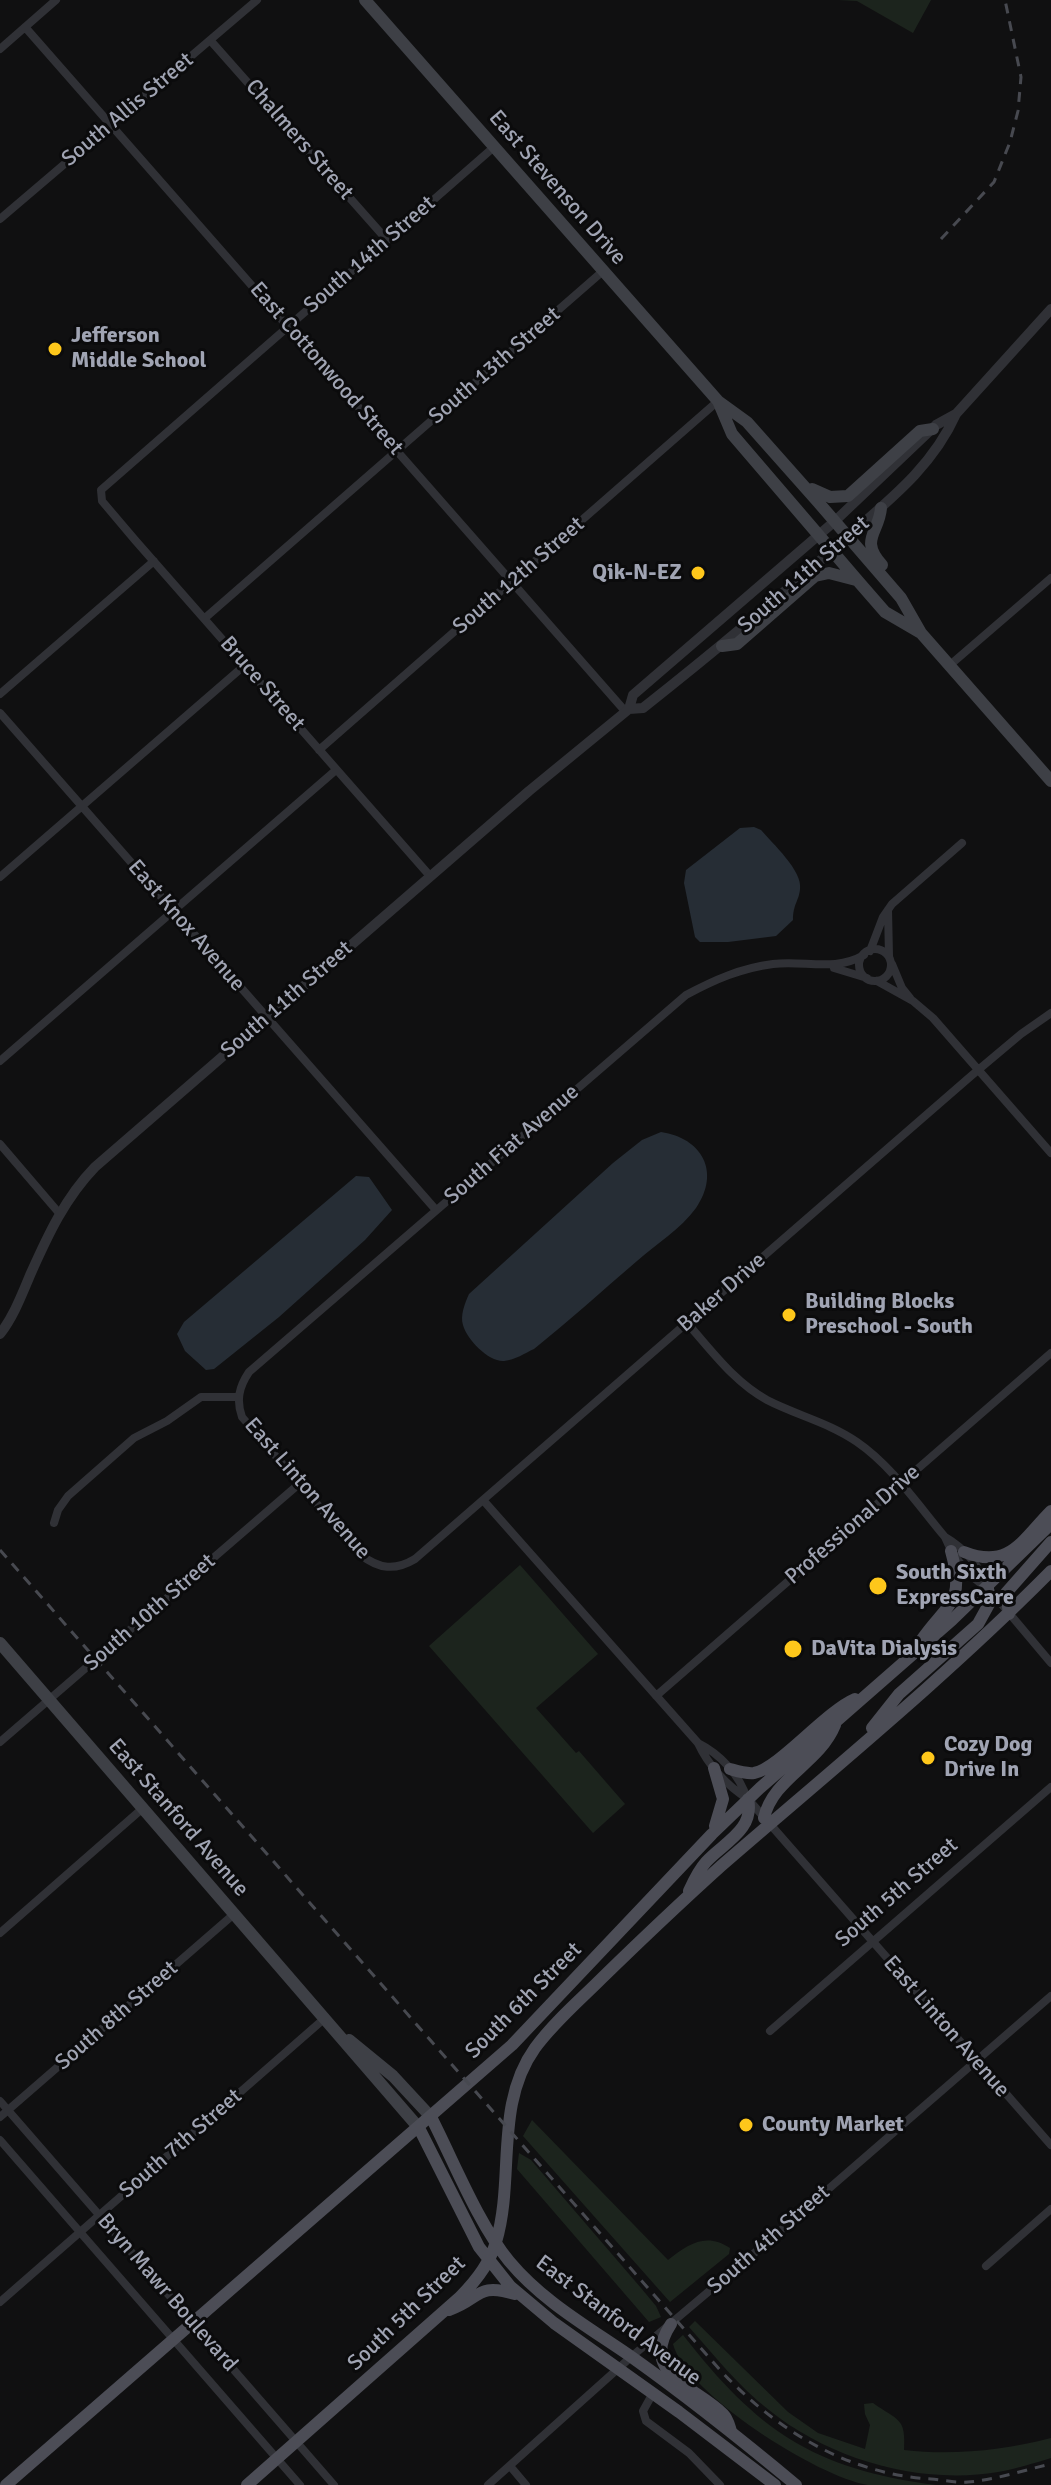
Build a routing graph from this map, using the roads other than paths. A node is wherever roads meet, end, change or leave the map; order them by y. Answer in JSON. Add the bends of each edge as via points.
{"nodes":[{"id":1,"x":56,"y":0,"type":"edge"},
{"id":2,"x":257,"y":0,"type":"edge"},
{"id":3,"x":365,"y":0,"type":"edge"},
{"id":4,"x":25,"y":27,"type":"junction"},
{"id":5,"x":210,"y":40,"type":"junction"},
{"id":6,"x":0,"y":49,"type":"edge"},
{"id":7,"x":111,"y":124,"type":"junction"},
{"id":8,"x":494,"y":147,"type":"junction"},
{"id":9,"x":0,"y":219,"type":"edge"},
{"id":10,"x":387,"y":240,"type":"junction"},
{"id":11,"x":603,"y":271,"type":"junction"},
{"id":12,"x":1051,"y":309,"type":"edge"},
{"id":13,"x":288,"y":326,"type":"junction"},
{"id":14,"x":718,"y":401,"type":"junction"},
{"id":15,"x":956,"y":414,"type":"junction"},
{"id":16,"x":933,"y":429,"type":"junction"},
{"id":17,"x":397,"y":451,"type":"junction"},
{"id":18,"x":804,"y":485,"type":"junction"},
{"id":19,"x":101,"y":490,"type":"joint"},
{"id":20,"x":881,"y":508,"type":"junction"},
{"id":21,"x":835,"y":521,"type":"junction"},
{"id":22,"x":818,"y":535,"type":"junction"},
{"id":23,"x":848,"y":536,"type":"junction"},
{"id":24,"x":832,"y":551,"type":"junction"},
{"id":25,"x":154,"y":561,"type":"junction"},
{"id":26,"x":1051,"y":578,"type":"edge"},
{"id":27,"x":858,"y":581,"type":"junction"},
{"id":28,"x":512,"y":582,"type":"junction"},
{"id":29,"x":205,"y":618,"type":"junction"},
{"id":30,"x":914,"y":620,"type":"junction"},
{"id":31,"x":921,"y":633,"type":"junction"},
{"id":32,"x":722,"y":646,"type":"junction"},
{"id":33,"x":245,"y":665,"type":"junction"},
{"id":34,"x":950,"y":665,"type":"junction"},
{"id":35,"x":0,"y":694,"type":"edge"},
{"id":36,"x":627,"y":710,"type":"junction"},
{"id":37,"x":0,"y":713,"type":"edge"},
{"id":38,"x":319,"y":750,"type":"junction"},
{"id":39,"x":336,"y":770,"type":"junction"},
{"id":40,"x":1051,"y":781,"type":"edge"},
{"id":41,"x":82,"y":807,"type":"junction"},
{"id":42,"x":962,"y":843,"type":"dead end"},
{"id":43,"x":430,"y":876,"type":"junction"},
{"id":44,"x":0,"y":877,"type":"edge"},
{"id":45,"x":888,"y":909,"type":"junction"},
{"id":46,"x":174,"y":911,"type":"junction"},
{"id":47,"x":867,"y":953,"type":"junction"},
{"id":48,"x":890,"y":961,"type":"junction"},
{"id":49,"x":826,"y":965,"type":"junction"},
{"id":50,"x":867,"y":978,"type":"junction"},
{"id":51,"x":877,"y":981,"type":"junction"},
{"id":52,"x":913,"y":1001,"type":"junction"},
{"id":53,"x":1051,"y":1013,"type":"edge"},
{"id":54,"x":268,"y":1016,"type":"junction"},
{"id":55,"x":0,"y":1061,"type":"edge"},
{"id":56,"x":979,"y":1070,"type":"junction"},
{"id":57,"x":0,"y":1144,"type":"edge"},
{"id":58,"x":1051,"y":1153,"type":"edge"},
{"id":59,"x":436,"y":1210,"type":"junction"},
{"id":60,"x":59,"y":1213,"type":"junction"},
{"id":61,"x":687,"y":1323,"type":"junction"},
{"id":62,"x":0,"y":1334,"type":"edge"},
{"id":63,"x":1051,"y":1353,"type":"edge"},
{"id":64,"x":238,"y":1397,"type":"junction"},
{"id":65,"x":299,"y":1484,"type":"junction"},
{"id":66,"x":900,"y":1484,"type":"junction"},
{"id":67,"x":483,"y":1500,"type":"junction"},
{"id":68,"x":1051,"y":1511,"type":"edge"},
{"id":69,"x":54,"y":1523,"type":"dead end"},
{"id":70,"x":1051,"y":1524,"type":"edge"},
{"id":71,"x":945,"y":1537,"type":"junction"},
{"id":72,"x":1051,"y":1542,"type":"edge"},
{"id":73,"x":951,"y":1551,"type":"junction"},
{"id":74,"x":964,"y":1552,"type":"junction"},
{"id":75,"x":390,"y":1568,"type":"joint"},
{"id":76,"x":1051,"y":1571,"type":"edge"},
{"id":77,"x":988,"y":1588,"type":"junction"},
{"id":78,"x":1009,"y":1614,"type":"junction"},
{"id":79,"x":0,"y":1643,"type":"edge"},
{"id":80,"x":908,"y":1659,"type":"junction"},
{"id":81,"x":1051,"y":1663,"type":"edge"},
{"id":82,"x":869,"y":1692,"type":"junction"},
{"id":83,"x":656,"y":1696,"type":"junction"},
{"id":84,"x":49,"y":1700,"type":"junction"},
{"id":85,"x":836,"y":1722,"type":"junction"},
{"id":86,"x":0,"y":1742,"type":"edge"},
{"id":87,"x":698,"y":1743,"type":"junction"},
{"id":88,"x":854,"y":1751,"type":"junction"},
{"id":89,"x":714,"y":1768,"type":"junction"},
{"id":90,"x":730,"y":1769,"type":"junction"},
{"id":91,"x":1051,"y":1787,"type":"edge"},
{"id":92,"x":748,"y":1799,"type":"junction"},
{"id":93,"x":143,"y":1808,"type":"junction"},
{"id":94,"x":767,"y":1821,"type":"junction"},
{"id":95,"x":712,"y":1834,"type":"junction"},
{"id":96,"x":686,"y":1897,"type":"junction"},
{"id":97,"x":234,"y":1914,"type":"junction"},
{"id":98,"x":0,"y":1933,"type":"edge"},
{"id":99,"x":871,"y":1941,"type":"junction"},
{"id":100,"x":1051,"y":1996,"type":"edge"},
{"id":101,"x":577,"y":2003,"type":"joint"},
{"id":102,"x":325,"y":2018,"type":"junction"},
{"id":103,"x":770,"y":2031,"type":"dead end"},
{"id":104,"x":976,"y":2061,"type":"junction"},
{"id":105,"x":0,"y":2101,"type":"edge"},
{"id":106,"x":4,"y":2114,"type":"edge"},
{"id":107,"x":431,"y":2117,"type":"junction"},
{"id":108,"x":419,"y":2128,"type":"junction"},
{"id":109,"x":0,"y":2140,"type":"edge"},
{"id":110,"x":1051,"y":2145,"type":"edge"},
{"id":111,"x":1051,"y":2209,"type":"edge"},
{"id":112,"x":99,"y":2216,"type":"junction"},
{"id":113,"x":80,"y":2232,"type":"junction"},
{"id":114,"x":496,"y":2243,"type":"junction"},
{"id":115,"x":489,"y":2260,"type":"junction"},
{"id":116,"x":986,"y":2266,"type":"dead end"},
{"id":117,"x":520,"y":2296,"type":"junction"},
{"id":118,"x":0,"y":2302,"type":"edge"},
{"id":119,"x":442,"y":2313,"type":"junction"},
{"id":120,"x":193,"y":2323,"type":"junction"},
{"id":121,"x":671,"y":2324,"type":"junction"},
{"id":122,"x":173,"y":2339,"type":"junction"},
{"id":123,"x":631,"y":2357,"type":"junction"},
{"id":124,"x":618,"y":2369,"type":"junction"},
{"id":125,"x":653,"y":2393,"type":"junction"},
{"id":126,"x":731,"y":2431,"type":"junction"},
{"id":127,"x":297,"y":2442,"type":"junction"},
{"id":128,"x":277,"y":2459,"type":"junction"},
{"id":129,"x":510,"y":2466,"type":"junction"},
{"id":130,"x":6,"y":2485,"type":"edge"},
{"id":131,"x":247,"y":2485,"type":"edge"},
{"id":132,"x":300,"y":2485,"type":"edge"},
{"id":133,"x":334,"y":2485,"type":"edge"},
{"id":134,"x":488,"y":2485,"type":"edge"},
{"id":135,"x":526,"y":2485,"type":"edge"},
{"id":136,"x":720,"y":2485,"type":"edge"},
{"id":137,"x":775,"y":2485,"type":"edge"},
{"id":138,"x":796,"y":2485,"type":"edge"}],
"edges":[{"from":1,"to":4,"type":"street"},
{"from":2,"to":5,"type":"street","name":"South Allis Street"},
{"from":3,"to":8,"type":"main road","name":"East Stevenson Drive"},
{"from":4,"to":6,"type":"street"},
{"from":4,"to":7,"type":"street","name":"East Cottonwood Street"},
{"from":5,"to":7,"type":"street","name":"South Allis Street"},
{"from":5,"to":10,"type":"street","name":"Chalmers Street"},
{"from":7,"to":9,"type":"street","name":"South Allis Street"},
{"from":7,"to":13,"type":"street","name":"East Cottonwood Street"},
{"from":8,"to":10,"type":"street","name":"South 14th Street"},
{"from":8,"to":11,"type":"main road","name":"East Stevenson Drive"},
{"from":10,"to":13,"type":"street","name":"South 14th Street"},
{"from":11,"to":14,"type":"main road","name":"East Stevenson Drive"},
{"from":11,"to":17,"type":"street","name":"South 13th Street"},
{"from":12,"to":15,"type":"street","name":"South 11th Street"},
{"from":13,"to":17,"type":"street","name":"East Cottonwood Street"},
{"from":13,"to":19,"type":"street","name":"South 14th Street"},
{"from":14,"to":18,"type":"main road","name":"East Stevenson Drive","via":[[747,422]]},
{"from":14,"to":22,"type":"main road","name":"East Stevenson Drive","via":[[732,434]]},
{"from":14,"to":28,"type":"street","name":"South 12th Street"},
{"from":15,"to":16,"type":"street","name":"South 11th Street"},
{"from":15,"to":20,"type":"street","name":"South 11th Street","via":[[933,456]]},
{"from":16,"to":18,"type":"main road","via":[[920,431],[848,496],[830,497]]},
{"from":16,"to":21,"type":"street","name":"South 11th Street"},
{"from":17,"to":28,"type":"street","name":"East Cottonwood Street"},
{"from":17,"to":29,"type":"street","name":"South 13th Street"},
{"from":18,"to":21,"type":"main road","name":"East Stevenson Drive"},
{"from":19,"to":25,"type":"street","name":"Bruce Street","via":[[102,501]]},
{"from":20,"to":23,"type":"street","name":"South 11th Street"},
{"from":20,"to":30,"type":"main road","via":[[872,550],[913,600]]},
{"from":21,"to":22,"type":"street","name":"South 11th Street"},
{"from":21,"to":23,"type":"main road","name":"East Stevenson Drive"},
{"from":22,"to":24,"type":"main road","name":"East Stevenson Drive"},
{"from":22,"to":36,"type":"street","name":"South 11th Street","via":[[633,695]]},
{"from":23,"to":24,"type":"street","name":"South 11th Street"},
{"from":23,"to":30,"type":"main road","name":"East Stevenson Drive"},
{"from":24,"to":27,"type":"main road","name":"East Stevenson Drive"},
{"from":24,"to":32,"type":"street","name":"South 11th Street"},
{"from":25,"to":29,"type":"street","name":"Bruce Street"},
{"from":25,"to":35,"type":"street"},
{"from":26,"to":34,"type":"street"},
{"from":27,"to":31,"type":"main road","name":"East Stevenson Drive","via":[[885,612]]},
{"from":27,"to":32,"type":"main road","via":[[829,573],[815,576],[737,644]]},
{"from":28,"to":36,"type":"street","name":"East Cottonwood Street"},
{"from":28,"to":38,"type":"street","name":"South 12th Street"},
{"from":29,"to":33,"type":"street","name":"Bruce Street"},
{"from":30,"to":31,"type":"main road","name":"East Stevenson Drive"},
{"from":31,"to":34,"type":"main road","name":"East Stevenson Drive"},
{"from":32,"to":36,"type":"street","name":"South 11th Street","via":[[643,708]]},
{"from":33,"to":38,"type":"street","name":"Bruce Street"},
{"from":33,"to":41,"type":"street"},
{"from":34,"to":40,"type":"main road","name":"East Stevenson Drive"},
{"from":36,"to":43,"type":"street","name":"South 11th Street"},
{"from":37,"to":41,"type":"street","name":"East Knox Avenue"},
{"from":38,"to":39,"type":"street","name":"Bruce Street"},
{"from":39,"to":43,"type":"street","name":"Bruce Street"},
{"from":39,"to":46,"type":"street"},
{"from":41,"to":44,"type":"street"},
{"from":41,"to":46,"type":"street","name":"East Knox Avenue"},
{"from":42,"to":45,"type":"street"},
{"from":43,"to":54,"type":"street","name":"South 11th Street"},
{"from":45,"to":47,"type":"street"},
{"from":45,"to":48,"type":"street"},
{"from":46,"to":54,"type":"street","name":"East Knox Avenue"},
{"from":46,"to":55,"type":"street"},
{"from":47,"to":48,"type":"street","via":[[882,951]]},
{"from":47,"to":49,"type":"street","name":"South Fiat Avenue"},
{"from":47,"to":50,"type":"street","via":[[860,970]]},
{"from":48,"to":51,"type":"street","via":[[889,973]]},
{"from":48,"to":52,"type":"street"},
{"from":49,"to":50,"type":"street","name":"South Fiat Avenue"},
{"from":49,"to":59,"type":"street","name":"South Fiat Avenue","via":[[750,968],[686,995]]},
{"from":50,"to":51,"type":"street"},
{"from":51,"to":52,"type":"street"},
{"from":52,"to":56,"type":"street"},
{"from":53,"to":56,"type":"street","name":"Baker Drive"},
{"from":54,"to":59,"type":"street","name":"East Knox Avenue"},
{"from":54,"to":60,"type":"street","name":"South 11th Street","via":[[95,1167]]},
{"from":56,"to":58,"type":"street"},
{"from":56,"to":61,"type":"street","name":"Baker Drive"},
{"from":57,"to":60,"type":"street"},
{"from":59,"to":64,"type":"street","name":"South Fiat Avenue","via":[[249,1372]]},
{"from":60,"to":62,"type":"street","name":"South 11th Street"},
{"from":61,"to":66,"type":"street","via":[[747,1387],[850,1437]]},
{"from":61,"to":67,"type":"street","name":"Baker Drive"},
{"from":63,"to":66,"type":"street","name":"Professional Drive"},
{"from":64,"to":65,"type":"street","name":"East Linton Avenue","via":[[246,1423]]},
{"from":64,"to":69,"type":"street","via":[[201,1397],[134,1438],[68,1496]]},
{"from":65,"to":75,"type":"street","name":"East Linton Avenue","via":[[361,1555]]},
{"from":65,"to":84,"type":"street","name":"South 10th Street"},
{"from":66,"to":71,"type":"street"},
{"from":66,"to":83,"type":"street","name":"Professional Drive"},
{"from":67,"to":75,"type":"street","name":"Baker Drive","via":[[414,1559]]},
{"from":67,"to":83,"type":"street","name":"East Linton Avenue"},
{"from":68,"to":74,"type":"main road","via":[[1002,1557]]},
{"from":70,"to":77,"type":"main road","name":"South 6th Street"},
{"from":71,"to":73,"type":"street"},
{"from":71,"to":74,"type":"street"},
{"from":72,"to":78,"type":"main road","via":[[1006,1593]]},
{"from":73,"to":77,"type":"street"},
{"from":73,"to":80,"type":"main road","via":[[957,1591]]},
{"from":74,"to":77,"type":"street"},
{"from":76,"to":78,"type":"main road","name":"South 6th Street"},
{"from":77,"to":78,"type":"street"},
{"from":77,"to":80,"type":"main road","name":"South 6th Street"},
{"from":77,"to":88,"type":"main road","via":[[989,1604],[978,1624],[899,1694]]},
{"from":78,"to":81,"type":"street"},
{"from":78,"to":88,"type":"main road","name":"South 6th Street"},
{"from":79,"to":84,"type":"main road","name":"East Stanford Avenue"},
{"from":80,"to":82,"type":"main road","name":"South 6th Street"},
{"from":82,"to":85,"type":"main road","name":"South 6th Street"},
{"from":82,"to":90,"type":"main road","via":[[842,1705],[764,1770]]},
{"from":83,"to":87,"type":"street","name":"East Linton Avenue"},
{"from":84,"to":86,"type":"street","name":"South 10th Street"},
{"from":84,"to":93,"type":"main road","name":"East Stanford Avenue"},
{"from":85,"to":92,"type":"main road","name":"South 6th Street"},
{"from":85,"to":94,"type":"main road","via":[[828,1741],[774,1794]]},
{"from":87,"to":89,"type":"street","name":"East Linton Avenue"},
{"from":87,"to":90,"type":"street","name":"East Linton Avenue"},
{"from":88,"to":94,"type":"main road","name":"South 6th Street"},
{"from":89,"to":92,"type":"street","name":"East Linton Avenue"},
{"from":89,"to":95,"type":"main road","via":[[723,1799]]},
{"from":90,"to":92,"type":"street","name":"East Linton Avenue"},
{"from":91,"to":99,"type":"street","name":"South 5th Street"},
{"from":92,"to":94,"type":"street","name":"East Linton Avenue"},
{"from":92,"to":95,"type":"main road","name":"South 6th Street"},
{"from":92,"to":96,"type":"main road","via":[[744,1825],[708,1859]]},
{"from":93,"to":97,"type":"main road","name":"East Stanford Avenue"},
{"from":93,"to":98,"type":"street"},
{"from":94,"to":96,"type":"main road","name":"South 6th Street"},
{"from":94,"to":99,"type":"street","name":"East Linton Avenue"},
{"from":95,"to":107,"type":"main road","name":"South 6th Street","via":[[512,2045]]},
{"from":96,"to":101,"type":"main road","name":"South 6th Street"},
{"from":97,"to":102,"type":"main road","name":"East Stanford Avenue"},
{"from":97,"to":106,"type":"street","name":"South 8th Street"},
{"from":99,"to":103,"type":"street","name":"South 5th Street"},
{"from":99,"to":104,"type":"street","name":"East Linton Avenue"},
{"from":100,"to":104,"type":"street","name":"South 4th Street"},
{"from":101,"to":114,"type":"main road","name":"South 5th Street","via":[[536,2047],[518,2081]]},
{"from":102,"to":107,"type":"main road","name":"East Stanford Avenue","via":[[393,2076]]},
{"from":102,"to":108,"type":"main road","name":"East Stanford Avenue"},
{"from":102,"to":112,"type":"street","name":"South 7th Street"},
{"from":104,"to":110,"type":"street","name":"East Linton Avenue"},
{"from":104,"to":121,"type":"street","name":"South 4th Street"},
{"from":105,"to":106,"type":"street","name":"Bryn Mawr Boulevard"},
{"from":106,"to":112,"type":"street","name":"Bryn Mawr Boulevard"},
{"from":107,"to":108,"type":"main road","name":"South 6th Street"},
{"from":107,"to":114,"type":"main road","name":"East Stanford Avenue"},
{"from":108,"to":115,"type":"main road","name":"East Stanford Avenue"},
{"from":108,"to":120,"type":"main road","name":"South 6th Street"},
{"from":109,"to":113,"type":"street","name":"Bryn Mawr Boulevard"},
{"from":111,"to":116,"type":"street"},
{"from":112,"to":113,"type":"street","name":"South 7th Street"},
{"from":112,"to":120,"type":"street","name":"Bryn Mawr Boulevard"},
{"from":113,"to":118,"type":"street","name":"South 7th Street"},
{"from":113,"to":122,"type":"street","name":"Bryn Mawr Boulevard"},
{"from":114,"to":115,"type":"main road","name":"South 5th Street"},
{"from":114,"to":123,"type":"main road","name":"East Stanford Avenue","via":[[537,2290]]},
{"from":115,"to":117,"type":"main road","name":"East Stanford Avenue"},
{"from":115,"to":119,"type":"main road","name":"South 5th Street"},
{"from":117,"to":119,"type":"main road","via":[[485,2289],[467,2304]]},
{"from":117,"to":124,"type":"main road","name":"East Stanford Avenue"},
{"from":119,"to":127,"type":"main road","name":"South 5th Street"},
{"from":120,"to":122,"type":"main road","name":"South 6th Street"},
{"from":120,"to":127,"type":"street","name":"Bryn Mawr Boulevard"},
{"from":121,"to":123,"type":"street","name":"South 4th Street"},
{"from":121,"to":126,"type":"main road","via":[[661,2343],[665,2368],[726,2416]]},
{"from":122,"to":128,"type":"street","name":"Bryn Mawr Boulevard"},
{"from":122,"to":130,"type":"main road","name":"South 6th Street"},
{"from":123,"to":124,"type":"street","name":"South 4th Street"},
{"from":123,"to":126,"type":"main road","name":"East Stanford Avenue"},
{"from":124,"to":125,"type":"main road","name":"East Stanford Avenue"},
{"from":124,"to":129,"type":"street","name":"South 4th Street"},
{"from":125,"to":136,"type":"street","via":[[643,2411],[646,2421]]},
{"from":125,"to":137,"type":"main road","name":"East Stanford Avenue"},
{"from":126,"to":138,"type":"main road","name":"East Stanford Avenue"},
{"from":127,"to":128,"type":"main road","name":"South 5th Street"},
{"from":127,"to":133,"type":"street","name":"Bryn Mawr Boulevard"},
{"from":128,"to":131,"type":"main road","name":"South 5th Street"},
{"from":128,"to":132,"type":"street","name":"Bryn Mawr Boulevard"},
{"from":129,"to":134,"type":"street","name":"South 4th Street"},
{"from":129,"to":135,"type":"street"}]}
